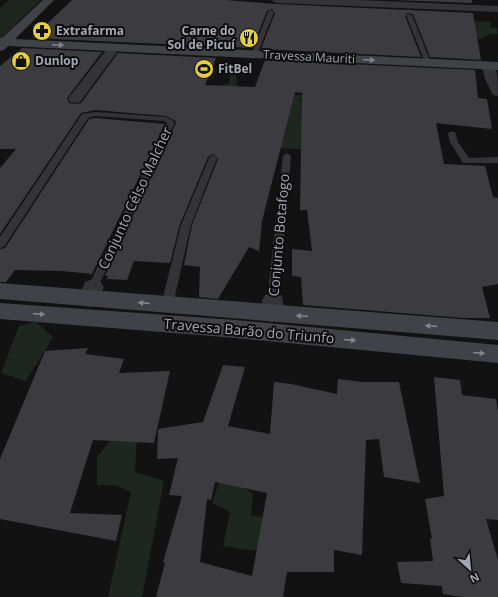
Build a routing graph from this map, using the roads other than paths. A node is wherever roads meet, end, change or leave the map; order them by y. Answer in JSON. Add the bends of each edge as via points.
{"nodes":[{"id":1,"x":49,"y":0,"type":"edge"},
{"id":2,"x":276,"y":0,"type":"edge"},
{"id":3,"x":498,"y":9,"type":"edge"},
{"id":4,"x":271,"y":12,"type":"dead end"},
{"id":5,"x":409,"y":16,"type":"dead end"},
{"id":6,"x":25,"y":23,"type":"junction"},
{"id":7,"x":6,"y":25,"type":"dead end"},
{"id":8,"x":2,"y":44,"type":"edge"},
{"id":9,"x":114,"y":48,"type":"junction"},
{"id":10,"x":254,"y":55,"type":"junction"},
{"id":11,"x":428,"y":63,"type":"junction"},
{"id":12,"x":493,"y":66,"type":"edge"},
{"id":13,"x":498,"y":92,"type":"edge"},
{"id":14,"x":75,"y":99,"type":"dead end"},
{"id":15,"x":452,"y":134,"type":"dead end"},
{"id":16,"x":287,"y":156,"type":"dead end"},
{"id":17,"x":213,"y":158,"type":"dead end"},
{"id":18,"x":498,"y":160,"type":"edge"},
{"id":19,"x":0,"y":245,"type":"edge"},
{"id":20,"x":0,"y":291,"type":"edge"},
{"id":21,"x":91,"y":293,"type":"junction"},
{"id":22,"x":167,"y":305,"type":"junction"},
{"id":23,"x":272,"y":307,"type":"junction"},
{"id":24,"x":0,"y":311,"type":"edge"},
{"id":25,"x":236,"y":320,"type":"junction"},
{"id":26,"x":498,"y":331,"type":"edge"},
{"id":27,"x":498,"y":354,"type":"edge"}],
"edges":[{"from":1,"to":6,"type":"main road"},
{"from":2,"to":3,"type":"street"},
{"from":4,"to":10,"type":"lane"},
{"from":5,"to":11,"type":"lane"},
{"from":6,"to":7,"type":"main road"},
{"from":6,"to":8,"type":"main road"},
{"from":8,"to":9,"type":"main road","name":"Travessa Mauriti","one_way":true},
{"from":9,"to":10,"type":"main road","name":"Travessa Mauriti"},
{"from":9,"to":14,"type":"street"},
{"from":10,"to":11,"type":"main road","name":"Travessa Mauriti","one_way":true},
{"from":11,"to":12,"type":"main road","name":"Travessa Mauriti"},
{"from":12,"to":13,"type":"street","via":[[492,79]]},
{"from":15,"to":18,"type":"lane","via":[[466,161]]},
{"from":16,"to":23,"type":"lane","name":"Conjunto Botafogo"},
{"from":17,"to":22,"type":"lane","via":[[186,225]]},
{"from":19,"to":21,"type":"lane","name":"Conjunto Célso Malcher","via":[[86,116],[95,114],[166,119],[170,122]]},
{"from":20,"to":21,"type":"main road","name":"Travessa Barão do Triunfo"},
{"from":22,"to":21,"type":"main road","name":"Travessa Barão do Triunfo","one_way":true},
{"from":22,"to":25,"type":"main road","name":"Travessa Barão do Triunfo"},
{"from":23,"to":25,"type":"main road","name":"Travessa Barão do Triunfo"},
{"from":26,"to":23,"type":"main road","name":"Travessa Barão do Triunfo","one_way":true},
{"from":24,"to":25,"type":"main road","name":"Travessa Barão do Triunfo","one_way":true},
{"from":25,"to":27,"type":"main road","name":"Travessa Barão do Triunfo","one_way":true}]}
